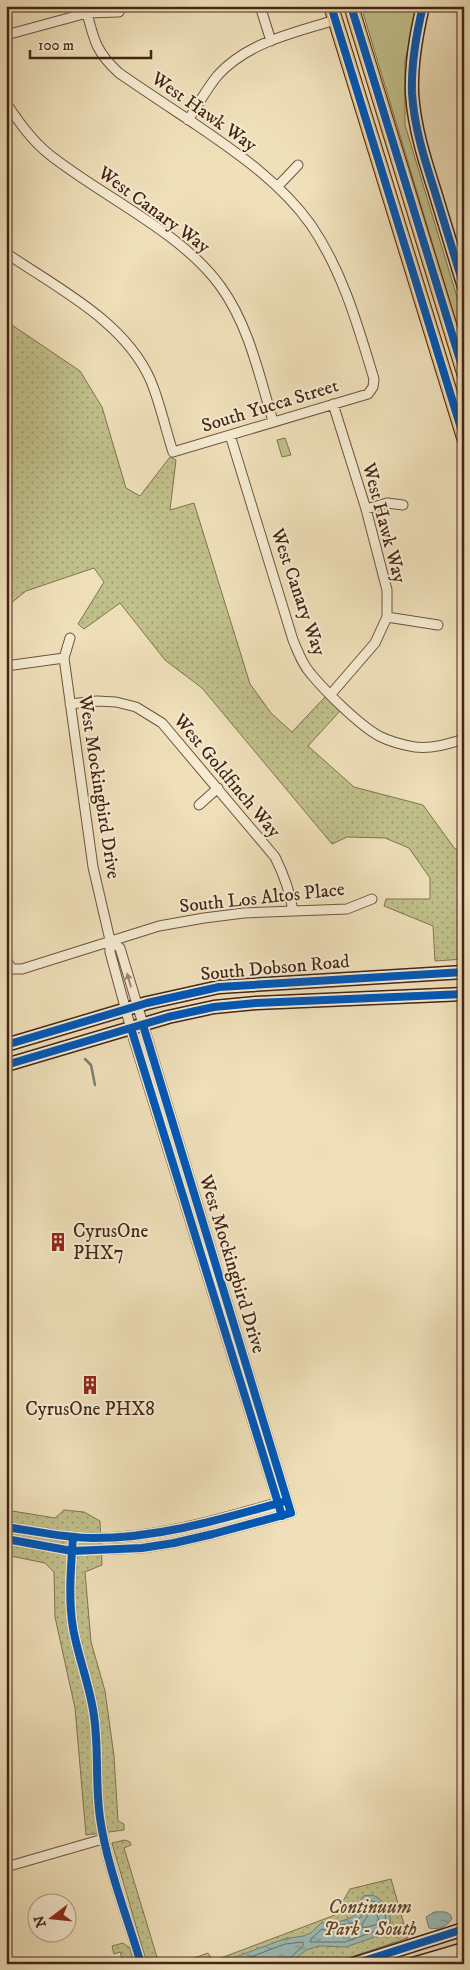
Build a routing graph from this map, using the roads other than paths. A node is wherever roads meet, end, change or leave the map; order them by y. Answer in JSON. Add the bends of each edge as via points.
{"nodes":[{"id":1,"x":260,"y":6,"type":"edge"},
{"id":2,"x":331,"y":6,"type":"edge"},
{"id":3,"x":351,"y":6,"type":"edge"},
{"id":4,"x":423,"y":6,"type":"edge"},
{"id":5,"x":87,"y":12,"type":"junction"},
{"id":6,"x":120,"y":12,"type":"dead end"},
{"id":7,"x":335,"y":20,"type":"junction"},
{"id":8,"x":6,"y":35,"type":"edge"},
{"id":9,"x":271,"y":41,"type":"junction"},
{"id":10,"x":6,"y":103,"type":"edge"},
{"id":11,"x":188,"y":120,"type":"junction"},
{"id":12,"x":298,"y":164,"type":"dead end"},
{"id":13,"x":278,"y":186,"type":"junction"},
{"id":14,"x":6,"y":253,"type":"edge"},
{"id":15,"x":461,"y":269,"type":"edge"},
{"id":16,"x":464,"y":288,"type":"edge"},
{"id":17,"x":464,"y":373,"type":"edge"},
{"id":18,"x":373,"y":388,"type":"joint"},
{"id":19,"x":333,"y":404,"type":"junction"},
{"id":20,"x":274,"y":421,"type":"junction"},
{"id":21,"x":230,"y":435,"type":"junction"},
{"id":22,"x":464,"y":438,"type":"edge"},
{"id":23,"x":403,"y":505,"type":"dead end"},
{"id":24,"x":366,"y":509,"type":"junction"},
{"id":25,"x":387,"y":617,"type":"junction"},
{"id":26,"x":438,"y":626,"type":"dead end"},
{"id":27,"x":70,"y":638,"type":"dead end"},
{"id":28,"x":64,"y":658,"type":"junction"},
{"id":29,"x":6,"y":666,"type":"edge"},
{"id":30,"x":331,"y":694,"type":"junction"},
{"id":31,"x":70,"y":704,"type":"junction"},
{"id":32,"x":464,"y":739,"type":"edge"},
{"id":33,"x":218,"y":788,"type":"junction"},
{"id":34,"x":199,"y":805,"type":"dead end"},
{"id":35,"x":372,"y":898,"type":"dead end"},
{"id":36,"x":293,"y":912,"type":"junction"},
{"id":37,"x":110,"y":940,"type":"junction"},
{"id":38,"x":6,"y":960,"type":"edge"},
{"id":39,"x":464,"y":972,"type":"edge"},
{"id":40,"x":464,"y":994,"type":"edge"},
{"id":41,"x":132,"y":1008,"type":"junction"},
{"id":42,"x":137,"y":1026,"type":"junction"},
{"id":43,"x":6,"y":1045,"type":"edge"},
{"id":44,"x":6,"y":1065,"type":"edge"},
{"id":45,"x":222,"y":1289,"type":"junction"},
{"id":46,"x":212,"y":1292,"type":"junction"},
{"id":47,"x":282,"y":1502,"type":"junction"},
{"id":48,"x":282,"y":1516,"type":"junction"},
{"id":49,"x":6,"y":1527,"type":"edge"},
{"id":50,"x":73,"y":1537,"type":"junction"},
{"id":51,"x":6,"y":1539,"type":"edge"},
{"id":52,"x":72,"y":1551,"type":"junction"},
{"id":53,"x":104,"y":1839,"type":"junction"},
{"id":54,"x":6,"y":1867,"type":"edge"},
{"id":55,"x":464,"y":1930,"type":"edge"},
{"id":56,"x":425,"y":1941,"type":"junction"},
{"id":57,"x":464,"y":1949,"type":"edge"},
{"id":58,"x":431,"y":1961,"type":"edge"},
{"id":59,"x":141,"y":1964,"type":"edge"},
{"id":60,"x":354,"y":1964,"type":"edge"},
{"id":61,"x":413,"y":1964,"type":"edge"}],
"edges":[{"from":1,"to":9,"type":"street"},
{"from":2,"to":7,"type":"main road"},
{"from":3,"to":17,"type":"main road"},
{"from":4,"to":15,"type":"main road","via":[[413,60],[415,120],[422,153]]},
{"from":5,"to":6,"type":"street"},
{"from":5,"to":8,"type":"street"},
{"from":5,"to":11,"type":"street","name":"West Hawk Way","via":[[94,42],[107,61],[119,73]]},
{"from":7,"to":9,"type":"street"},
{"from":7,"to":22,"type":"main road"},
{"from":9,"to":11,"type":"street","via":[[243,53],[229,64]]},
{"from":10,"to":20,"type":"street","name":"West Canary Way","via":[[26,131],[50,155],[174,240],[208,270],[235,307]]},
{"from":11,"to":13,"type":"street","name":"West Hawk Way","via":[[240,155]]},
{"from":12,"to":13,"type":"street"},
{"from":13,"to":18,"type":"street","name":"West Hawk Way","via":[[311,225],[334,265],[349,298],[374,379]]},
{"from":14,"to":21,"type":"street","name":"South Yucca Street","via":[[103,319],[130,345],[150,379],[173,452]]},
{"from":15,"to":16,"type":"main road"},
{"from":18,"to":19,"type":"street","name":"South Yucca Street","via":[[368,394]]},
{"from":19,"to":20,"type":"street","name":"South Yucca Street"},
{"from":19,"to":24,"type":"street","name":"West Hawk Way"},
{"from":20,"to":21,"type":"street","name":"South Yucca Street"},
{"from":21,"to":30,"type":"street","name":"West Canary Way","via":[[293,640],[310,674]]},
{"from":23,"to":24,"type":"street","via":[[387,503]]},
{"from":24,"to":25,"type":"street","name":"West Hawk Way","via":[[387,590]]},
{"from":25,"to":26,"type":"street"},
{"from":25,"to":30,"type":"street","name":"West Hawk Way","via":[[375,643]]},
{"from":27,"to":28,"type":"street","name":"West Mockingbird Drive"},
{"from":28,"to":29,"type":"street"},
{"from":28,"to":31,"type":"street","name":"West Mockingbird Drive"},
{"from":30,"to":32,"type":"street","name":"West Canary Way","via":[[379,736],[397,743],[429,748]]},
{"from":31,"to":33,"type":"street","name":"West Goldfinch Way","via":[[116,702],[148,713],[170,731]]},
{"from":31,"to":37,"type":"street","name":"West Mockingbird Drive","via":[[92,866]]},
{"from":33,"to":34,"type":"street"},
{"from":33,"to":36,"type":"street","name":"West Goldfinch Way","via":[[274,857],[284,874]]},
{"from":35,"to":36,"type":"street","name":"South Los Altos Place","via":[[346,909]]},
{"from":36,"to":37,"type":"street","name":"South Los Altos Place","via":[[204,918]]},
{"from":37,"to":38,"type":"street","name":"South Los Altos Place","via":[[22,969],[12,969]]},
{"from":37,"to":41,"type":"street","name":"West Mockingbird Drive","via":[[120,948]]},
{"from":39,"to":41,"type":"main road","name":"South Dobson Road","via":[[226,986],[188,992]]},
{"from":40,"to":42,"type":"main road","name":"South Dobson Road","via":[[242,1004],[191,1012]]},
{"from":41,"to":42,"type":"street","name":"West Mockingbird Drive"},
{"from":41,"to":43,"type":"main road","name":"South Dobson Road"},
{"from":42,"to":44,"type":"main road","name":"South Dobson Road"},
{"from":42,"to":45,"type":"street","name":"West Mockingbird Drive"},
{"from":42,"to":46,"type":"street","name":"West Mockingbird Drive"},
{"from":45,"to":46,"type":"street"},
{"from":45,"to":47,"type":"street","name":"West Mockingbird Drive"},
{"from":46,"to":47,"type":"street","name":"West Mockingbird Drive"},
{"from":47,"to":48,"type":"street","name":"West Mockingbird Drive"},
{"from":47,"to":48,"type":"street","name":"West Mockingbird Drive","via":[[291,1513]]},
{"from":47,"to":50,"type":"street","via":[[165,1532]]},
{"from":48,"to":52,"type":"street","via":[[174,1543]]},
{"from":49,"to":50,"type":"street"},
{"from":50,"to":52,"type":"street"},
{"from":51,"to":52,"type":"street"},
{"from":52,"to":53,"type":"street","via":[[70,1608],[98,1742],[98,1791]]},
{"from":53,"to":54,"type":"street"},
{"from":53,"to":59,"type":"street"},
{"from":55,"to":56,"type":"main road"},
{"from":56,"to":58,"type":"street"},
{"from":56,"to":60,"type":"main road"},
{"from":57,"to":58,"type":"main road"},
{"from":58,"to":61,"type":"main road"}]}
